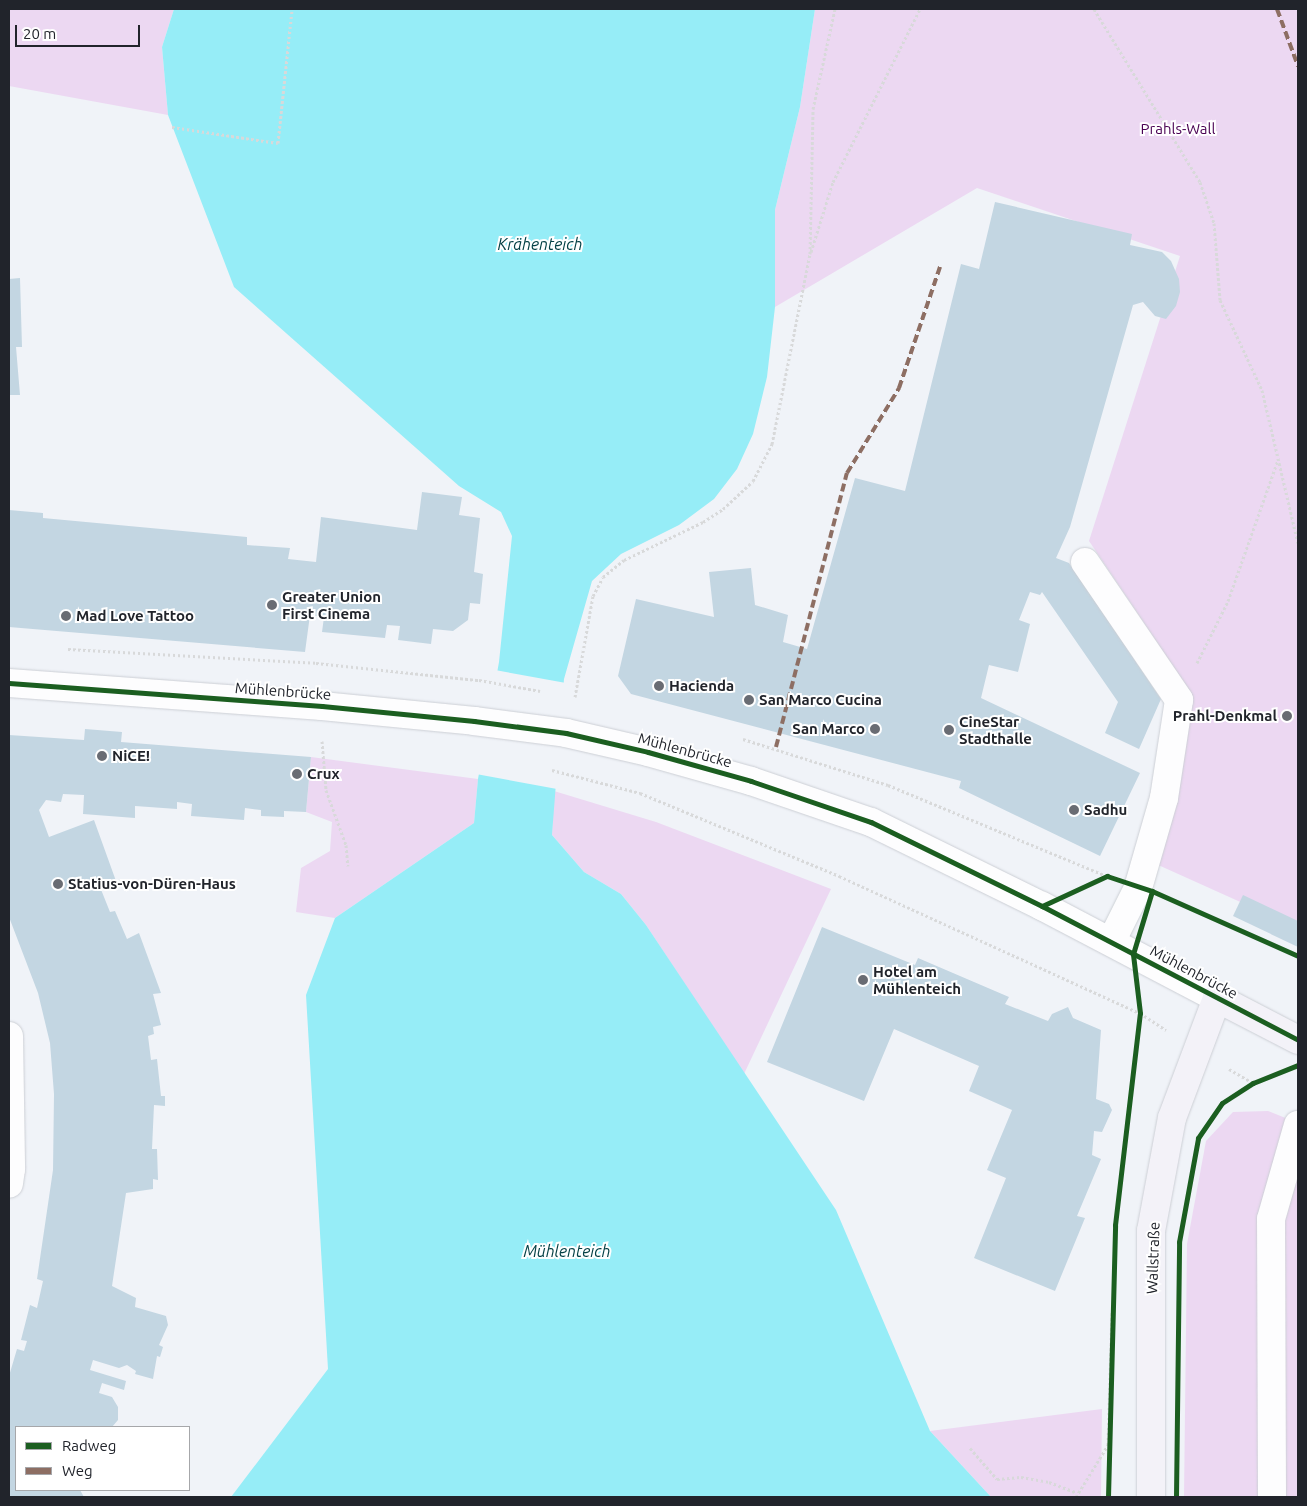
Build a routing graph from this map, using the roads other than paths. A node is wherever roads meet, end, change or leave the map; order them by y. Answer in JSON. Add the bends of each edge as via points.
{"nodes":[{"id":1,"x":1085,"y":562,"type":"dead end"},
{"id":2,"x":9,"y":683,"type":"edge"},
{"id":3,"x":1111,"y":942,"type":"junction"},
{"id":4,"x":1217,"y":998,"type":"junction"},
{"id":5,"x":9,"y":1036,"type":"edge"},
{"id":6,"x":1298,"y":1040,"type":"edge"},
{"id":7,"x":1298,"y":1125,"type":"edge"},
{"id":8,"x":9,"y":1184,"type":"edge"},
{"id":9,"x":1151,"y":1497,"type":"edge"},
{"id":10,"x":1272,"y":1497,"type":"edge"}],
"edges":[{"from":1,"to":3,"type":"street","via":[[1179,700],[1164,798],[1138,888]]},
{"from":2,"to":3,"type":"street","name":"Mühlenbrücke","via":[[322,706],[474,721],[566,733],[648,752],[742,778],[871,822]]},
{"from":3,"to":4,"type":"street","name":"Mühlenbrücke"},
{"from":4,"to":6,"type":"main road","name":"Mühlenbrücke"},
{"from":4,"to":9,"type":"main road","name":"Wallstraße","via":[[1172,1118],[1151,1231]]},
{"from":5,"to":8,"type":"street"},
{"from":7,"to":10,"type":"street","via":[[1271,1219]]}]}
